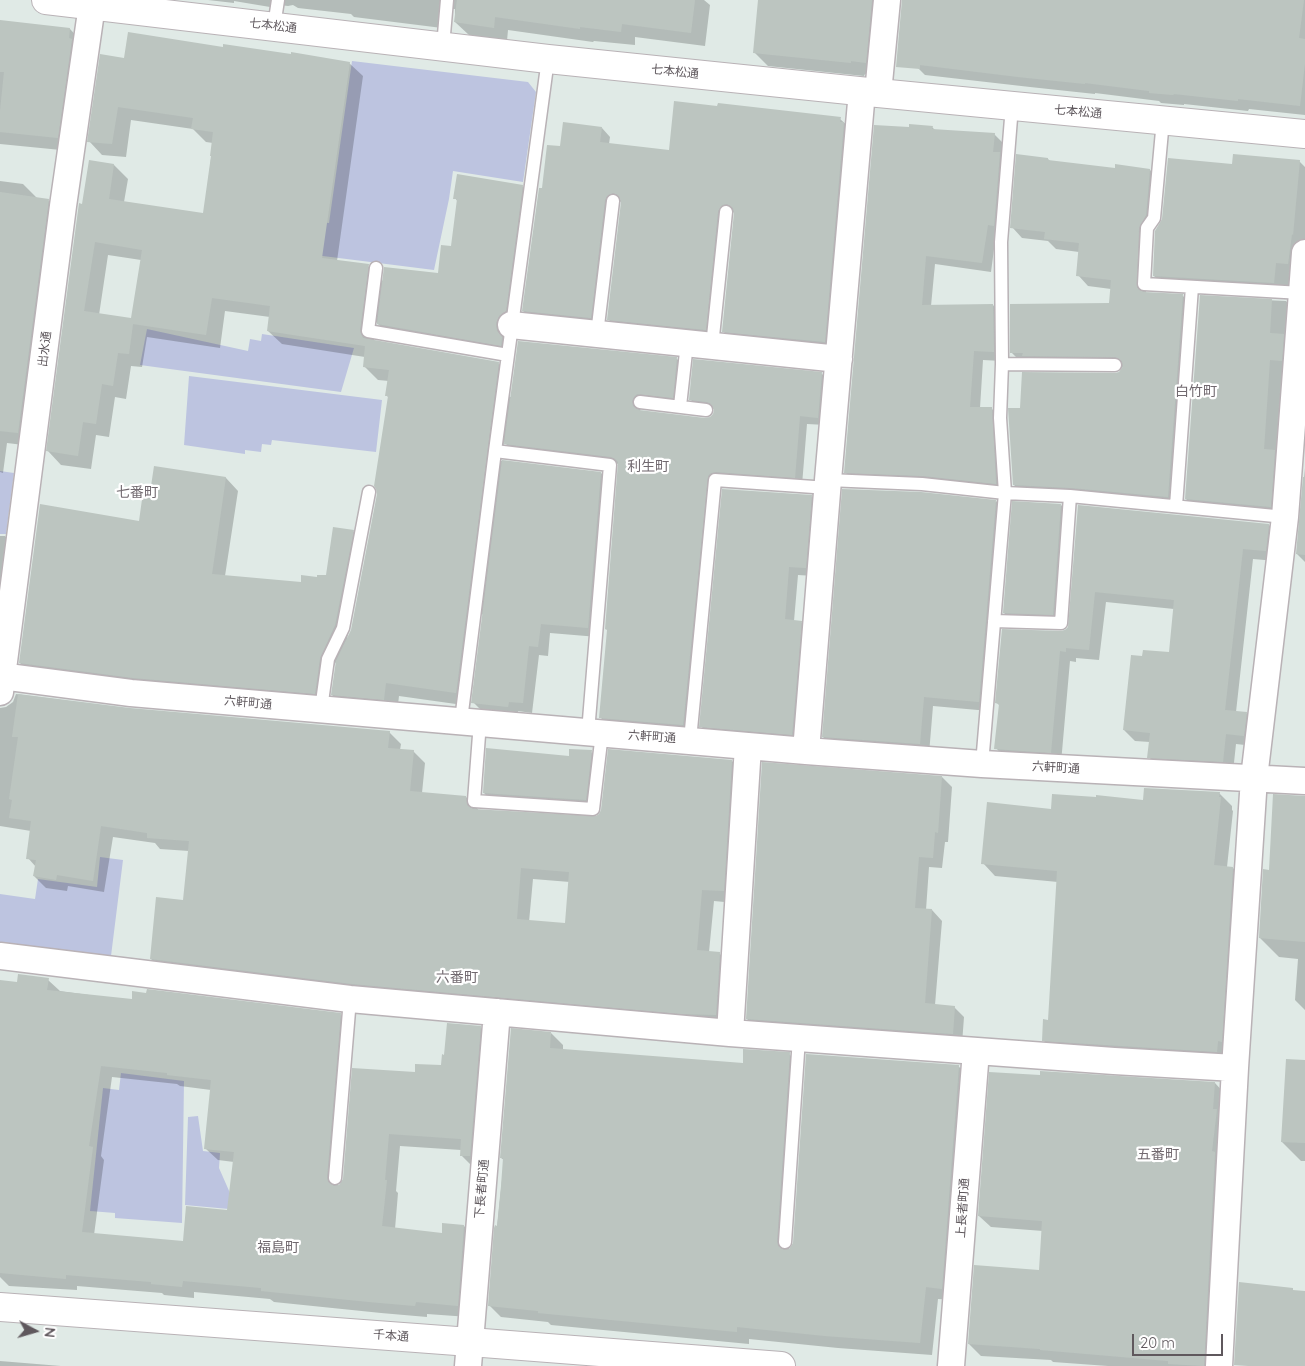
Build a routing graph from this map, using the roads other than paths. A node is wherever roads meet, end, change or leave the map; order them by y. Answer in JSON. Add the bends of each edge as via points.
{"nodes":[{"id":1,"x":46,"y":0,"type":"edge"},
{"id":2,"x":447,"y":0,"type":"edge"},
{"id":3,"x":887,"y":0,"type":"edge"},
{"id":4,"x":92,"y":5,"type":"junction"},
{"id":5,"x":276,"y":13,"type":"edge"},
{"id":6,"x":443,"y":46,"type":"junction"},
{"id":7,"x":548,"y":59,"type":"junction"},
{"id":8,"x":870,"y":92,"type":"junction"},
{"id":9,"x":1012,"y":106,"type":"junction"},
{"id":10,"x":1163,"y":120,"type":"junction"},
{"id":11,"x":1305,"y":134,"type":"edge"},
{"id":12,"x":613,"y":201,"type":"dead end"},
{"id":13,"x":726,"y":212,"type":"dead end"},
{"id":14,"x":1305,"y":253,"type":"edge"},
{"id":15,"x":376,"y":268,"type":"dead end"},
{"id":16,"x":1192,"y":287,"type":"junction"},
{"id":17,"x":1302,"y":293,"type":"junction"},
{"id":18,"x":511,"y":325,"type":"junction"},
{"id":19,"x":597,"y":334,"type":"junction"},
{"id":20,"x":699,"y":344,"type":"junction"},
{"id":21,"x":508,"y":355,"type":"junction"},
{"id":22,"x":839,"y":358,"type":"junction"},
{"id":23,"x":1002,"y":364,"type":"junction"},
{"id":24,"x":1115,"y":365,"type":"dead end"},
{"id":25,"x":640,"y":402,"type":"dead end"},
{"id":26,"x":680,"y":406,"type":"junction"},
{"id":27,"x":706,"y":410,"type":"dead end"},
{"id":28,"x":495,"y":452,"type":"junction"},
{"id":29,"x":1298,"y":460,"type":"edge"},
{"id":30,"x":828,"y":484,"type":"junction"},
{"id":31,"x":369,"y":492,"type":"dead end"},
{"id":32,"x":1005,"y":494,"type":"junction"},
{"id":33,"x":1070,"y":496,"type":"junction"},
{"id":34,"x":1176,"y":506,"type":"junction"},
{"id":35,"x":1285,"y":517,"type":"junction"},
{"id":36,"x":994,"y":621,"type":"junction"},
{"id":37,"x":1,"y":681,"type":"edge"},
{"id":38,"x":321,"y":709,"type":"junction"},
{"id":39,"x":470,"y":722,"type":"junction"},
{"id":40,"x":595,"y":733,"type":"junction"},
{"id":41,"x":690,"y":740,"type":"junction"},
{"id":42,"x":748,"y":746,"type":"junction"},
{"id":43,"x":806,"y":750,"type":"junction"},
{"id":44,"x":982,"y":764,"type":"junction"},
{"id":45,"x":1254,"y":778,"type":"junction"},
{"id":46,"x":1305,"y":781,"type":"edge"},
{"id":47,"x":0,"y":956,"type":"edge"},
{"id":48,"x":350,"y":999,"type":"junction"},
{"id":49,"x":497,"y":1012,"type":"junction"},
{"id":50,"x":730,"y":1033,"type":"junction"},
{"id":51,"x":799,"y":1038,"type":"junction"},
{"id":52,"x":976,"y":1050,"type":"junction"},
{"id":53,"x":1235,"y":1068,"type":"junction"},
{"id":54,"x":335,"y":1178,"type":"dead end"},
{"id":55,"x":785,"y":1242,"type":"dead end"},
{"id":56,"x":0,"y":1307,"type":"edge"},
{"id":57,"x":469,"y":1354,"type":"edge"},
{"id":58,"x":781,"y":1366,"type":"edge"},
{"id":59,"x":951,"y":1366,"type":"edge"},
{"id":60,"x":1219,"y":1366,"type":"edge"}],
"edges":[{"from":1,"to":4,"type":"street","name":"七本松通"},
{"from":2,"to":6,"type":"lane"},
{"from":3,"to":8,"type":"street"},
{"from":4,"to":5,"type":"street","name":"七本松通"},
{"from":4,"to":37,"type":"street","name":"出水通"},
{"from":5,"to":6,"type":"street","name":"七本松通"},
{"from":6,"to":7,"type":"street","name":"七本松通"},
{"from":7,"to":8,"type":"street","name":"七本松通"},
{"from":7,"to":18,"type":"lane"},
{"from":8,"to":9,"type":"street","name":"七本松通"},
{"from":8,"to":22,"type":"street"},
{"from":9,"to":10,"type":"street","name":"七本松通"},
{"from":9,"to":23,"type":"lane","via":[[1001,242]]},
{"from":10,"to":11,"type":"street","name":"七本松通"},
{"from":10,"to":16,"type":"lane","via":[[1154,218],[1147,228],[1144,284]]},
{"from":12,"to":19,"type":"lane"},
{"from":13,"to":20,"type":"lane"},
{"from":14,"to":17,"type":"street"},
{"from":15,"to":21,"type":"lane","via":[[368,331]]},
{"from":16,"to":17,"type":"lane"},
{"from":16,"to":34,"type":"lane"},
{"from":17,"to":29,"type":"street"},
{"from":18,"to":19,"type":"street"},
{"from":18,"to":21,"type":"lane"},
{"from":19,"to":20,"type":"street"},
{"from":20,"to":22,"type":"street"},
{"from":20,"to":26,"type":"lane"},
{"from":21,"to":28,"type":"lane"},
{"from":22,"to":30,"type":"street"},
{"from":23,"to":24,"type":"lane"},
{"from":23,"to":32,"type":"lane","via":[[1000,418]]},
{"from":25,"to":26,"type":"lane"},
{"from":26,"to":27,"type":"lane"},
{"from":28,"to":39,"type":"lane"},
{"from":28,"to":40,"type":"lane","via":[[610,465]]},
{"from":29,"to":35,"type":"street"},
{"from":30,"to":32,"type":"lane","via":[[922,484]]},
{"from":30,"to":41,"type":"lane","via":[[714,480]]},
{"from":30,"to":43,"type":"street"},
{"from":31,"to":38,"type":"lane","via":[[343,628],[328,659]]},
{"from":32,"to":33,"type":"lane"},
{"from":32,"to":36,"type":"lane"},
{"from":33,"to":34,"type":"lane"},
{"from":33,"to":36,"type":"lane","via":[[1061,623]]},
{"from":34,"to":35,"type":"lane"},
{"from":35,"to":45,"type":"street"},
{"from":36,"to":44,"type":"lane"},
{"from":37,"to":38,"type":"street","name":"六軒町通"},
{"from":38,"to":39,"type":"street","name":"六軒町通"},
{"from":39,"to":40,"type":"street","name":"六軒町通"},
{"from":39,"to":40,"type":"lane","via":[[474,802],[593,809]]},
{"from":40,"to":41,"type":"street","name":"六軒町通"},
{"from":41,"to":42,"type":"street","name":"六軒町通"},
{"from":42,"to":43,"type":"street","name":"六軒町通"},
{"from":42,"to":50,"type":"street"},
{"from":43,"to":44,"type":"street","name":"六軒町通"},
{"from":44,"to":45,"type":"street","name":"六軒町通"},
{"from":45,"to":46,"type":"street","name":"六軒町通"},
{"from":45,"to":53,"type":"street"},
{"from":47,"to":48,"type":"street"},
{"from":48,"to":49,"type":"street"},
{"from":48,"to":54,"type":"lane"},
{"from":49,"to":50,"type":"street"},
{"from":49,"to":57,"type":"street","name":"下長者町通"},
{"from":50,"to":51,"type":"street"},
{"from":51,"to":52,"type":"street"},
{"from":51,"to":55,"type":"lane"},
{"from":52,"to":53,"type":"street"},
{"from":52,"to":59,"type":"street","name":"上長者町通"},
{"from":53,"to":60,"type":"street"},
{"from":56,"to":57,"type":"street","name":"千本通"},
{"from":57,"to":58,"type":"street","name":"千本通"}]}
